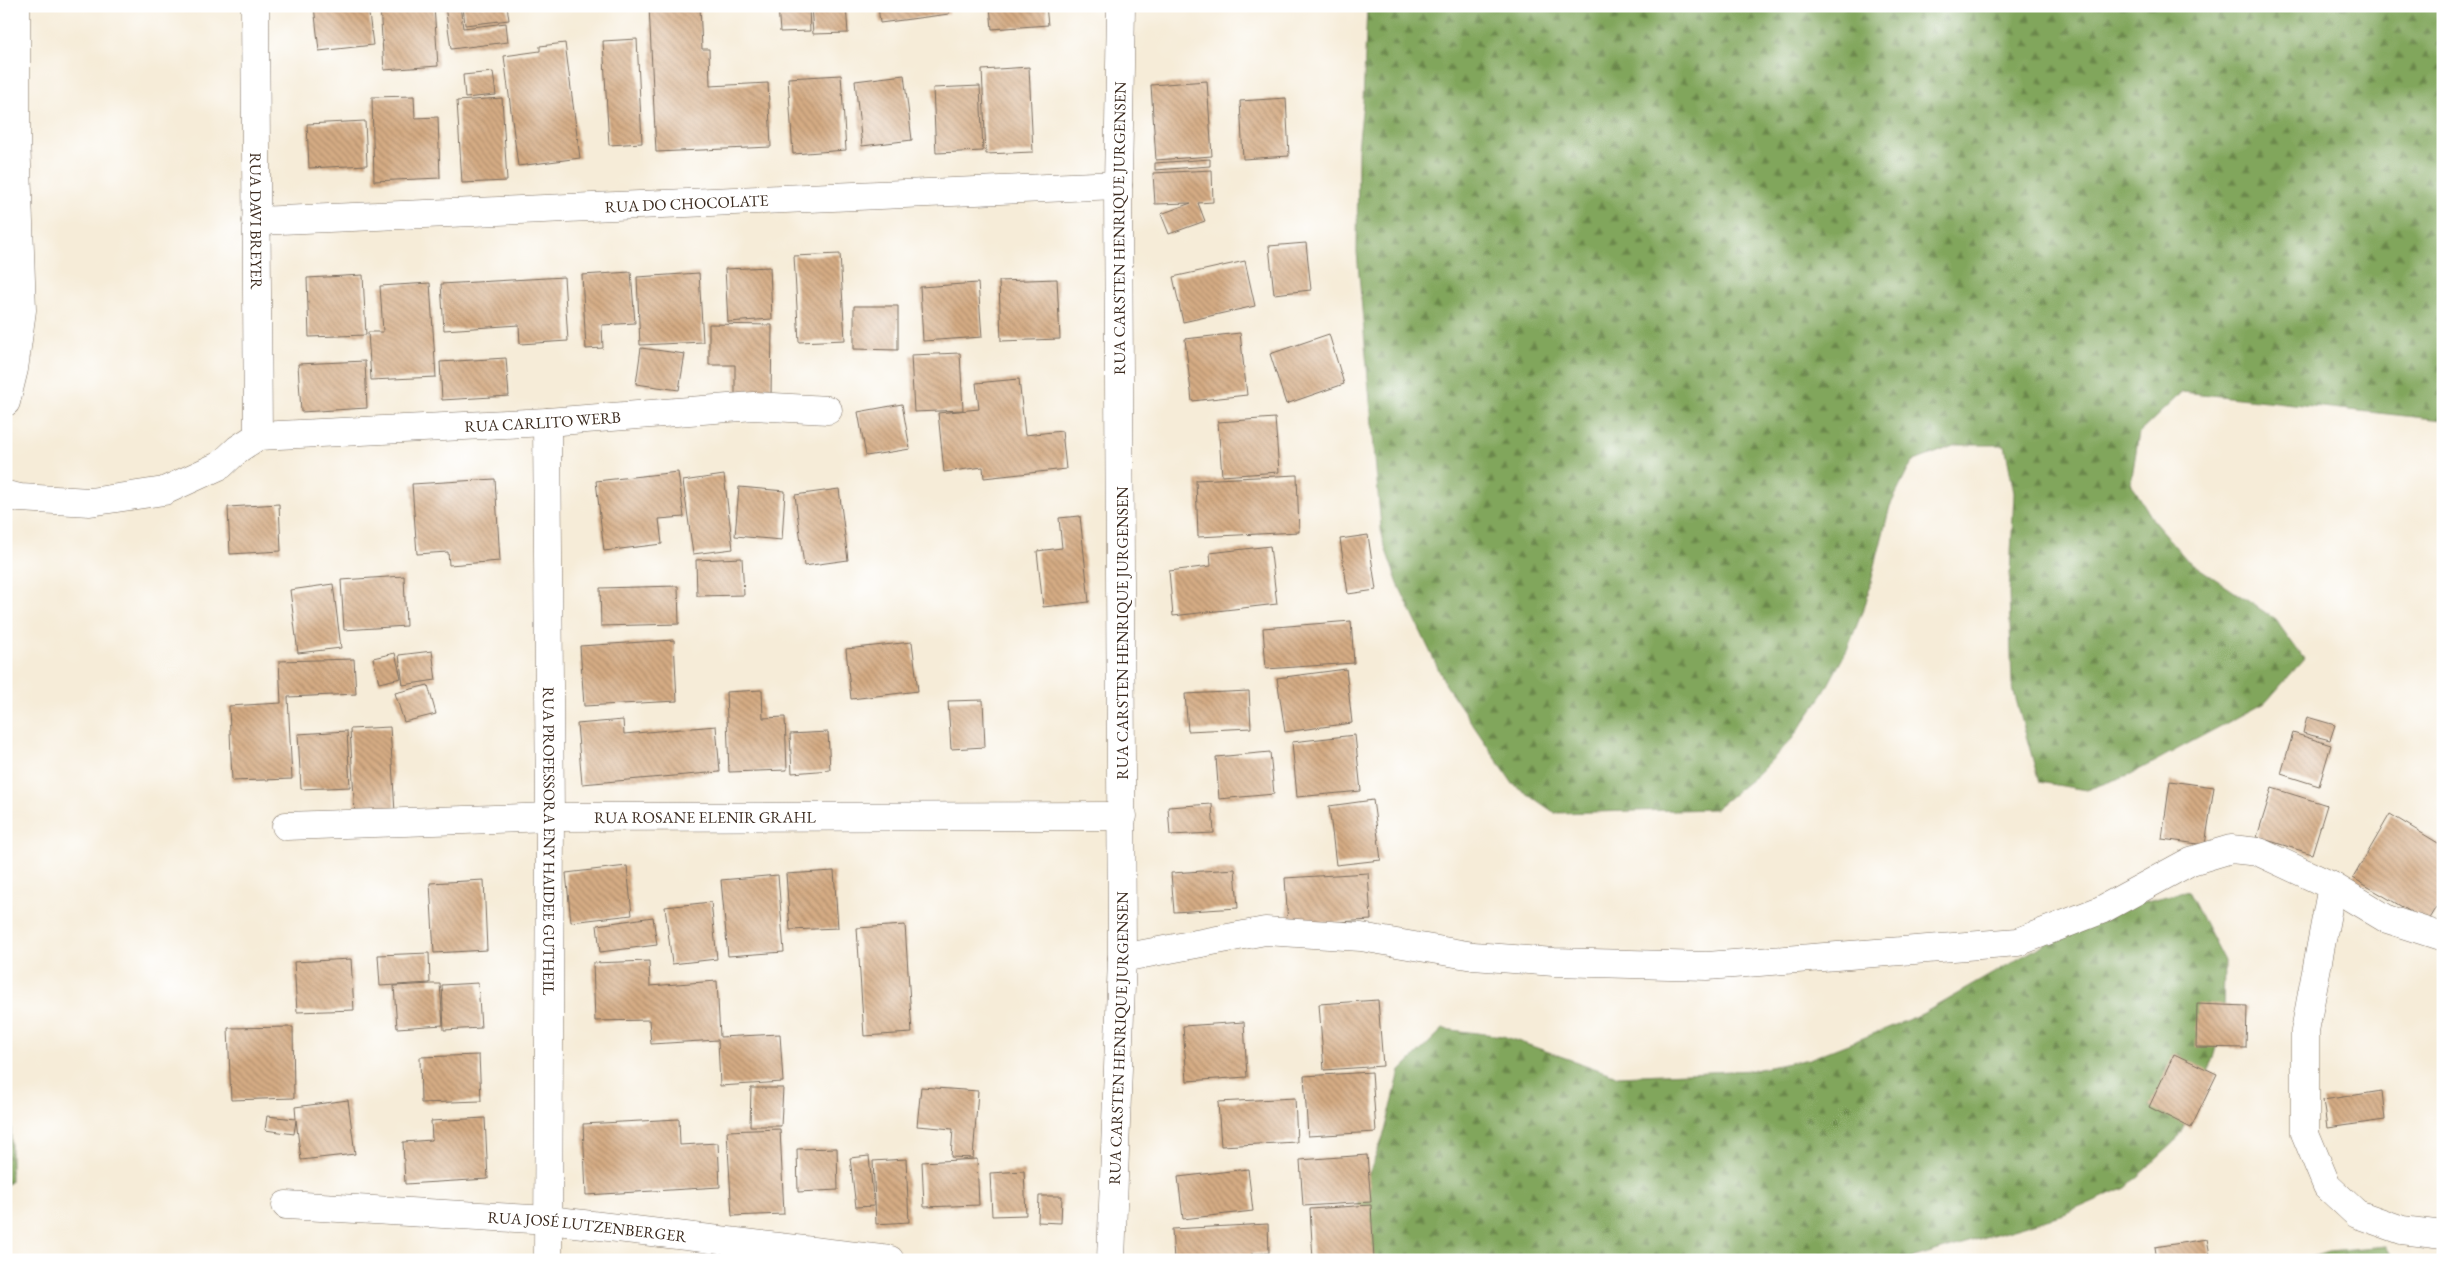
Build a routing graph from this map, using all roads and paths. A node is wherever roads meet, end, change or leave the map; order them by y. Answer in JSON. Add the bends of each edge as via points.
{"nodes":[{"id":1,"x":16,"y":6,"type":"edge"},
{"id":2,"x":255,"y":6,"type":"edge"},
{"id":3,"x":1121,"y":6,"type":"edge"},
{"id":4,"x":1118,"y":185,"type":"junction"},
{"id":5,"x":256,"y":221,"type":"junction"},
{"id":6,"x":6,"y":402,"type":"edge"},
{"id":7,"x":828,"y":410,"type":"dead end"},
{"id":8,"x":547,"y":422,"type":"junction"},
{"id":9,"x":258,"y":436,"type":"junction"},
{"id":10,"x":6,"y":495,"type":"edge"},
{"id":11,"x":1123,"y":816,"type":"junction"},
{"id":12,"x":550,"y":817,"type":"junction"},
{"id":13,"x":286,"y":826,"type":"dead end"},
{"id":14,"x":2332,"y":886,"type":"junction"},
{"id":15,"x":2443,"y":937,"type":"edge"},
{"id":16,"x":1122,"y":958,"type":"junction"},
{"id":17,"x":286,"y":1204,"type":"dead end"},
{"id":18,"x":549,"y":1220,"type":"junction"},
{"id":19,"x":2443,"y":1235,"type":"edge"},
{"id":20,"x":548,"y":1260,"type":"edge"},
{"id":21,"x":890,"y":1260,"type":"edge"},
{"id":22,"x":1111,"y":1260,"type":"edge"}],
"edges":[{"from":1,"to":6,"type":"street","via":[[16,136],[22,310]]},
{"from":2,"to":5,"type":"street","name":"RUA DAVI BREYER"},
{"from":3,"to":4,"type":"street","name":"RUA CARSTEN HENRIQUE JURGENSEN"},
{"from":4,"to":5,"type":"street","name":"RUA DO CHOCOLATE"},
{"from":4,"to":11,"type":"street","name":"RUA CARSTEN HENRIQUE JURGENSEN"},
{"from":5,"to":9,"type":"street","name":"RUA DAVI BREYER"},
{"from":7,"to":8,"type":"street","name":"RUA CARLITO WERB","via":[[754,406]]},
{"from":8,"to":9,"type":"street","name":"RUA CARLITO WERB"},
{"from":8,"to":12,"type":"street","name":"RUA PROFESSORA ENY HAIDEE GUTHEIL"},
{"from":9,"to":10,"type":"street","via":[[221,465],[164,491],[90,502]]},
{"from":11,"to":12,"type":"street","name":"RUA ROSANE ELENIR GRAHL"},
{"from":11,"to":16,"type":"street","name":"RUA CARSTEN HENRIQUE JURGENSEN"},
{"from":12,"to":13,"type":"street","name":"RUA ROSANE ELENIR GRAHL"},
{"from":12,"to":18,"type":"street","name":"RUA PROFESSORA ENY HAIDEE GUTHEIL"},
{"from":14,"to":15,"type":"street","via":[[2387,919]]},
{"from":14,"to":16,"type":"street","via":[[2259,852],[2231,849],[2191,861],[2101,910],[2018,942],[1707,966],[1554,962],[1473,956],[1362,937],[1265,931]]},
{"from":14,"to":19,"type":"street","via":[[2305,1031],[2305,1133],[2327,1186],[2357,1214],[2402,1230]]},
{"from":16,"to":22,"type":"street","name":"RUA CARSTEN HENRIQUE JURGENSEN"},
{"from":17,"to":18,"type":"street","name":"RUA JOSÉ LUTZENBERGER"},
{"from":18,"to":20,"type":"street","name":"RUA PROFESSORA ENY HAIDEE GUTHEIL"},
{"from":18,"to":21,"type":"street","name":"RUA JOSÉ LUTZENBERGER"}]}
